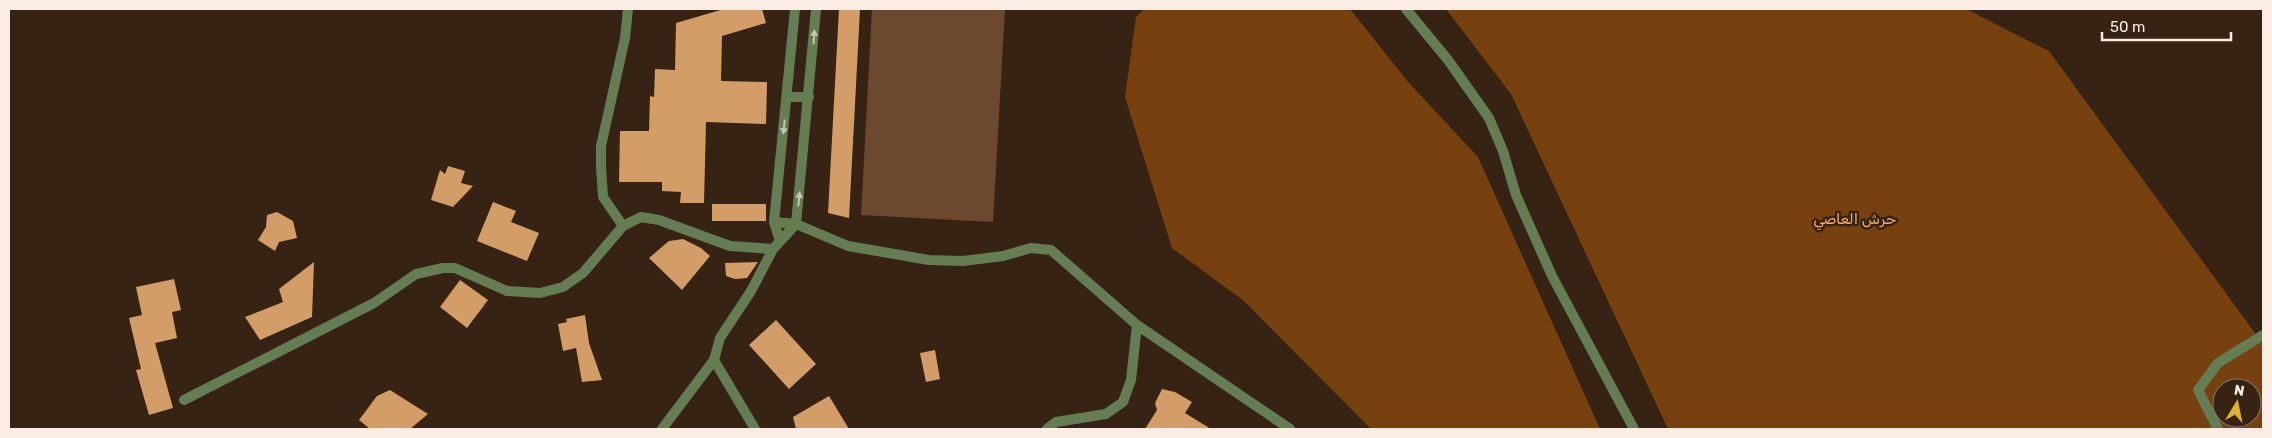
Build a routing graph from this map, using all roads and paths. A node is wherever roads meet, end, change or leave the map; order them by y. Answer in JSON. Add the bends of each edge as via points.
{"nodes":[{"id":1,"x":628,"y":9,"type":"edge"},
{"id":2,"x":795,"y":9,"type":"edge"},
{"id":3,"x":816,"y":9,"type":"edge"},
{"id":4,"x":1406,"y":9,"type":"edge"},
{"id":5,"x":787,"y":97,"type":"junction"},
{"id":6,"x":809,"y":97,"type":"junction"},
{"id":7,"x":774,"y":222,"type":"junction"},
{"id":8,"x":796,"y":224,"type":"junction"},
{"id":9,"x":623,"y":226,"type":"junction"},
{"id":10,"x":780,"y":241,"type":"junction"},
{"id":11,"x":772,"y":250,"type":"junction"},
{"id":12,"x":1137,"y":325,"type":"junction"},
{"id":13,"x":2263,"y":335,"type":"edge"},
{"id":14,"x":714,"y":360,"type":"junction"},
{"id":15,"x":184,"y":400,"type":"dead end"},
{"id":16,"x":662,"y":429,"type":"edge"},
{"id":17,"x":755,"y":429,"type":"edge"},
{"id":18,"x":1047,"y":429,"type":"edge"},
{"id":19,"x":1290,"y":429,"type":"edge"},
{"id":20,"x":1634,"y":429,"type":"edge"},
{"id":21,"x":2218,"y":429,"type":"edge"}],
"edges":[{"from":1,"to":9,"type":"street","via":[[625,38],[601,146],[603,197]]},
{"from":2,"to":5,"type":"street"},
{"from":6,"to":3,"type":"street","one_way":true},
{"from":4,"to":20,"type":"street","via":[[1448,60],[1489,118],[1516,195],[1552,276]]},
{"from":5,"to":6,"type":"street"},
{"from":5,"to":7,"type":"street","one_way":true},
{"from":8,"to":6,"type":"street","one_way":true},
{"from":7,"to":8,"type":"street"},
{"from":7,"to":10,"type":"street"},
{"from":8,"to":10,"type":"street"},
{"from":8,"to":12,"type":"street","via":[[848,246],[929,260],[963,261],[1003,256],[1031,248],[1051,250]]},
{"from":9,"to":11,"type":"street","via":[[641,217],[659,220],[730,246]]},
{"from":9,"to":15,"type":"street","via":[[584,273],[563,287],[540,293],[507,291],[455,268],[416,274],[374,304]]},
{"from":10,"to":11,"type":"street"},
{"from":11,"to":14,"type":"street","via":[[751,291],[720,338]]},
{"from":12,"to":18,"type":"street","via":[[1131,380],[1123,402],[1106,414],[1056,422]]},
{"from":12,"to":19,"type":"street"},
{"from":13,"to":21,"type":"street","via":[[2218,363],[2198,390]]},
{"from":14,"to":16,"type":"street"},
{"from":14,"to":17,"type":"street"}]}
